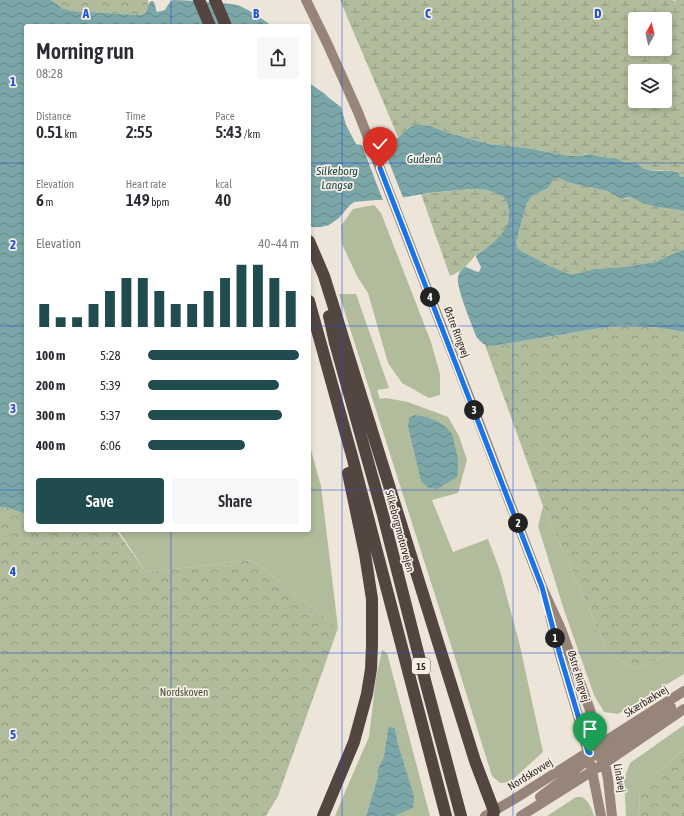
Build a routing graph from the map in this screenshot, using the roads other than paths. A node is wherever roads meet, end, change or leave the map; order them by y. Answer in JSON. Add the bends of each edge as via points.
{"nodes":[{"id":1,"x":199,"y":0,"type":"edge"},
{"id":2,"x":215,"y":0,"type":"edge"},
{"id":3,"x":306,"y":0,"type":"edge"},
{"id":4,"x":209,"y":24,"type":"edge"},
{"id":5,"x":225,"y":24,"type":"edge"},
{"id":6,"x":311,"y":245,"type":"edge"},
{"id":7,"x":311,"y":259,"type":"edge"},
{"id":8,"x":311,"y":308,"type":"edge"},
{"id":9,"x":331,"y":309,"type":"junction"},
{"id":10,"x":321,"y":346,"type":"junction"},
{"id":11,"x":542,"y":587,"type":"junction"},
{"id":12,"x":684,"y":691,"type":"edge"},
{"id":13,"x":684,"y":696,"type":"edge"},
{"id":14,"x":684,"y":709,"type":"edge"},
{"id":15,"x":596,"y":757,"type":"junction"},
{"id":16,"x":490,"y":814,"type":"edge"},
{"id":17,"x":323,"y":816,"type":"edge"},
{"id":18,"x":446,"y":816,"type":"edge"},
{"id":19,"x":461,"y":816,"type":"edge"},
{"id":20,"x":520,"y":816,"type":"edge"},
{"id":21,"x":601,"y":816,"type":"edge"},
{"id":22,"x":607,"y":816,"type":"edge"},
{"id":23,"x":612,"y":816,"type":"edge"}],
"edges":[{"from":1,"to":4,"type":"highway"},
{"from":2,"to":5,"type":"highway"},
{"from":3,"to":11,"type":"main road","name":"Østre Ringvej","via":[[358,112]]},
{"from":6,"to":9,"type":"highway","via":[[324,276]]},
{"from":7,"to":9,"type":"highway","name":"Silkeborgmotorvejen","number":"15"},
{"from":8,"to":10,"type":"highway","number":"15"},
{"from":9,"to":16,"type":"highway","via":[[348,356]]},
{"from":9,"to":19,"type":"highway","name":"Silkeborgmotorvejen","number":"15","via":[[335,343],[383,515]]},
{"from":10,"to":17,"type":"highway","via":[[365,554],[372,599],[371,669],[367,694],[354,742]]},
{"from":10,"to":18,"type":"highway","number":"15"},
{"from":11,"to":15,"type":"main road","name":"Østre Ringvej","via":[[582,729]]},
{"from":11,"to":15,"type":"main road","name":"Østre Ringvej","via":[[561,629],[590,710]]},
{"from":12,"to":15,"type":"main road","name":"Skærbækvej"},
{"from":13,"to":15,"type":"main road"},
{"from":14,"to":15,"type":"main road","via":[[618,754]]},
{"from":15,"to":16,"type":"main road","name":"Nordskovvej"},
{"from":15,"to":20,"type":"main road"},
{"from":15,"to":21,"type":"main road"},
{"from":15,"to":22,"type":"main road"},
{"from":15,"to":23,"type":"main road","name":"Linåvej"}]}
